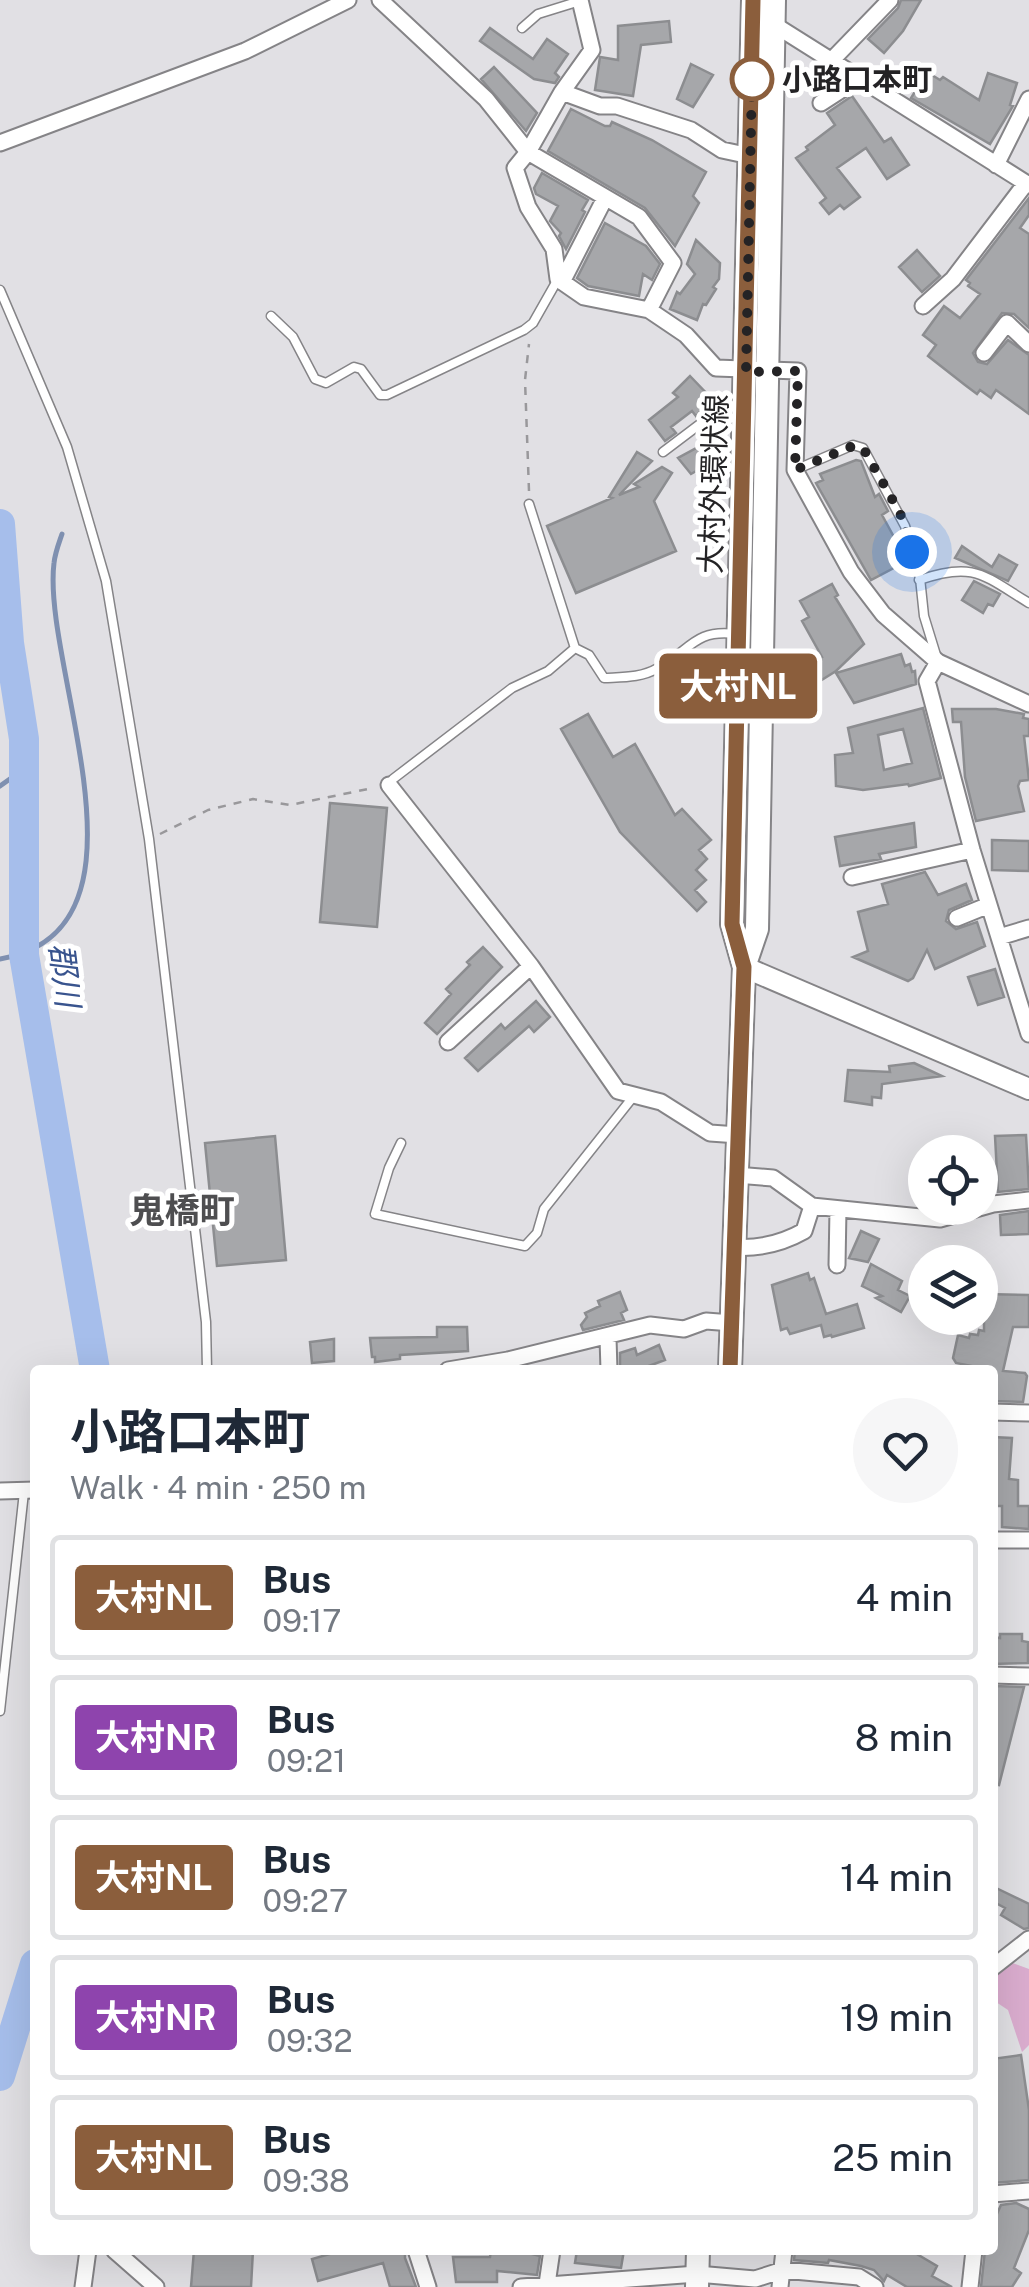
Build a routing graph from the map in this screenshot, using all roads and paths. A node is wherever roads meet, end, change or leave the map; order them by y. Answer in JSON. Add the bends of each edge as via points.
{"nodes":[{"id":1,"x":348,"y":0,"type":"edge"},
{"id":2,"x":380,"y":0,"type":"edge"},
{"id":3,"x":580,"y":0,"type":"edge"},
{"id":4,"x":890,"y":0,"type":"edge"},
{"id":5,"x":756,"y":2,"type":"edge"},
{"id":6,"x":774,"y":25,"type":"junction"},
{"id":7,"x":522,"y":28,"type":"dead end"},
{"id":8,"x":830,"y":62,"type":"junction"},
{"id":9,"x":858,"y":79,"type":"junction"},
{"id":10,"x":562,"y":92,"type":"junction"},
{"id":11,"x":1029,"y":100,"type":"edge"},
{"id":12,"x":821,"y":103,"type":"dead end"},
{"id":13,"x":0,"y":143,"type":"edge"},
{"id":14,"x":528,"y":152,"type":"junction"},
{"id":15,"x":750,"y":156,"type":"junction"},
{"id":16,"x":996,"y":165,"type":"junction"},
{"id":17,"x":1027,"y":184,"type":"edge"},
{"id":18,"x":605,"y":198,"type":"junction"},
{"id":19,"x":560,"y":281,"type":"junction"},
{"id":20,"x":0,"y":290,"type":"edge"},
{"id":21,"x":923,"y":306,"type":"dead end"},
{"id":22,"x":649,"y":310,"type":"junction"},
{"id":23,"x":272,"y":316,"type":"dead end"},
{"id":24,"x":532,"y":323,"type":"junction"},
{"id":25,"x":1029,"y":344,"type":"edge"},
{"id":26,"x":984,"y":353,"type":"dead end"},
{"id":27,"x":757,"y":371,"type":"junction"},
{"id":28,"x":745,"y":416,"type":"junction"},
{"id":29,"x":663,"y":452,"type":"dead end"},
{"id":30,"x":795,"y":470,"type":"junction"},
{"id":31,"x":529,"y":504,"type":"joint"},
{"id":32,"x":919,"y":580,"type":"junction"},
{"id":33,"x":1029,"y":603,"type":"edge"},
{"id":34,"x":740,"y":635,"type":"junction"},
{"id":35,"x":575,"y":648,"type":"junction"},
{"id":36,"x":938,"y":662,"type":"junction"},
{"id":37,"x":1029,"y":704,"type":"edge"},
{"id":38,"x":390,"y":785,"type":"junction"},
{"id":39,"x":149,"y":839,"type":"junction"},
{"id":40,"x":972,"y":850,"type":"junction"},
{"id":41,"x":852,"y":877,"type":"dead end"},
{"id":42,"x":989,"y":905,"type":"junction"},
{"id":43,"x":957,"y":918,"type":"dead end"},
{"id":44,"x":1029,"y":928,"type":"edge"},
{"id":45,"x":999,"y":937,"type":"junction"},
{"id":46,"x":531,"y":966,"type":"junction"},
{"id":47,"x":744,"y":967,"type":"junction"},
{"id":48,"x":1022,"y":989,"type":"edge"},
{"id":49,"x":1029,"y":1034,"type":"edge"},
{"id":50,"x":448,"y":1042,"type":"dead end"},
{"id":51,"x":1029,"y":1089,"type":"edge"},
{"id":52,"x":633,"y":1096,"type":"junction"},
{"id":53,"x":738,"y":1135,"type":"junction"},
{"id":54,"x":401,"y":1143,"type":"dead end"},
{"id":55,"x":736,"y":1175,"type":"junction"},
{"id":56,"x":1029,"y":1200,"type":"edge"},
{"id":57,"x":812,"y":1206,"type":"junction"},
{"id":58,"x":838,"y":1208,"type":"junction"},
{"id":59,"x":734,"y":1247,"type":"junction"},
{"id":60,"x":837,"y":1265,"type":"dead end"},
{"id":61,"x":732,"y":1323,"type":"junction"},
{"id":62,"x":608,"y":1338,"type":"junction"},
{"id":63,"x":207,"y":1365,"type":"edge"},
{"id":64,"x":478,"y":1365,"type":"edge"},
{"id":65,"x":609,"y":1365,"type":"edge"},
{"id":66,"x":730,"y":1365,"type":"edge"},
{"id":67,"x":998,"y":1412,"type":"edge"},
{"id":68,"x":1029,"y":1413,"type":"edge"},
{"id":69,"x":30,"y":1490,"type":"edge"},
{"id":70,"x":0,"y":1491,"type":"edge"},
{"id":71,"x":30,"y":1497,"type":"edge"},
{"id":72,"x":998,"y":1540,"type":"edge"},
{"id":73,"x":1029,"y":1540,"type":"edge"},
{"id":74,"x":998,"y":1676,"type":"edge"},
{"id":75,"x":1029,"y":1676,"type":"edge"},
{"id":76,"x":0,"y":1711,"type":"edge"},
{"id":77,"x":1029,"y":1939,"type":"edge"},
{"id":78,"x":998,"y":1963,"type":"edge"},
{"id":79,"x":1029,"y":2192,"type":"edge"},
{"id":80,"x":998,"y":2194,"type":"edge"},
{"id":81,"x":87,"y":2255,"type":"edge"},
{"id":82,"x":120,"y":2255,"type":"edge"},
{"id":83,"x":418,"y":2255,"type":"edge"},
{"id":84,"x":551,"y":2255,"type":"edge"},
{"id":85,"x":698,"y":2255,"type":"edge"},
{"id":86,"x":973,"y":2255,"type":"edge"},
{"id":87,"x":782,"y":2279,"type":"edge"},
{"id":88,"x":697,"y":2281,"type":"edge"},
{"id":89,"x":547,"y":2284,"type":"junction"},
{"id":90,"x":570,"y":2286,"type":"edge"},
{"id":91,"x":83,"y":2287,"type":"edge"},
{"id":92,"x":156,"y":2287,"type":"edge"},
{"id":93,"x":428,"y":2287,"type":"edge"},
{"id":94,"x":521,"y":2287,"type":"edge"},
{"id":95,"x":874,"y":2287,"type":"edge"},
{"id":96,"x":970,"y":2287,"type":"edge"}],
"edges":[{"from":1,"to":13,"type":"street","via":[[244,51]]},
{"from":2,"to":14,"type":"street","via":[[486,100]]},
{"from":3,"to":7,"type":"lane","via":[[538,14]]},
{"from":3,"to":10,"type":"street","via":[[592,50]]},
{"from":4,"to":8,"type":"street"},
{"from":5,"to":6,"type":"main road","name":"大村外環状線"},
{"from":5,"to":15,"type":"main road","name":"大村外環状線"},
{"from":6,"to":8,"type":"street"},
{"from":6,"to":27,"type":"main road","name":"大村外環状線"},
{"from":8,"to":9,"type":"street"},
{"from":9,"to":12,"type":"street"},
{"from":9,"to":16,"type":"street"},
{"from":10,"to":14,"type":"street"},
{"from":10,"to":15,"type":"street","via":[[691,130],[722,150]]},
{"from":11,"to":16,"type":"street"},
{"from":14,"to":18,"type":"street"},
{"from":14,"to":19,"type":"street","via":[[515,168],[554,249]]},
{"from":15,"to":27,"type":"main road","name":"大村外環状線"},
{"from":16,"to":17,"type":"street"},
{"from":17,"to":21,"type":"street","via":[[953,279]]},
{"from":18,"to":19,"type":"street"},
{"from":18,"to":22,"type":"street","via":[[639,217],[672,262]]},
{"from":19,"to":22,"type":"street","via":[[584,297]]},
{"from":19,"to":24,"type":"lane"},
{"from":20,"to":39,"type":"lane","via":[[67,447],[106,581]]},
{"from":22,"to":27,"type":"street","via":[[686,335],[716,368]]},
{"from":23,"to":24,"type":"lane","via":[[316,380],[326,382],[354,367],[380,395]]},
{"from":24,"to":31,"type":"path","via":[[524,380]]},
{"from":25,"to":26,"type":"street","via":[[1007,324]]},
{"from":27,"to":28,"type":"main road","name":"大村外環状線"},
{"from":27,"to":30,"type":"street","via":[[798,371]]},
{"from":27,"to":47,"type":"main road","name":"大村外環状線","via":[[757,929]]},
{"from":28,"to":29,"type":"lane","via":[[704,422]]},
{"from":28,"to":34,"type":"main road","name":"大村外環状線"},
{"from":30,"to":32,"type":"lane","via":[[863,448],[900,513]]},
{"from":30,"to":36,"type":"street","via":[[851,572],[883,614]]},
{"from":31,"to":35,"type":"lane"},
{"from":32,"to":33,"type":"lane","via":[[971,570]]},
{"from":32,"to":36,"type":"lane"},
{"from":34,"to":35,"type":"lane","via":[[713,632],[638,677],[604,678],[589,654]]},
{"from":34,"to":47,"type":"main road","name":"大村外環状線","via":[[732,924]]},
{"from":35,"to":38,"type":"lane","via":[[486,707]]},
{"from":36,"to":37,"type":"street"},
{"from":36,"to":40,"type":"street","via":[[927,681]]},
{"from":38,"to":39,"type":"path","via":[[290,806],[253,799],[208,810]]},
{"from":38,"to":46,"type":"street"},
{"from":39,"to":63,"type":"lane"},
{"from":40,"to":41,"type":"street"},
{"from":40,"to":42,"type":"street"},
{"from":42,"to":43,"type":"street"},
{"from":42,"to":45,"type":"street"},
{"from":44,"to":45,"type":"street"},
{"from":45,"to":48,"type":"street"},
{"from":46,"to":50,"type":"street"},
{"from":46,"to":52,"type":"street","via":[[618,1090]]},
{"from":47,"to":51,"type":"street"},
{"from":47,"to":53,"type":"main road","name":"大村外環状線"},
{"from":48,"to":49,"type":"street"},
{"from":52,"to":53,"type":"street","via":[[661,1102],[710,1133]]},
{"from":52,"to":54,"type":"lane","via":[[544,1209],[525,1246],[374,1214]]},
{"from":53,"to":55,"type":"main road","name":"大村外環状線"},
{"from":55,"to":57,"type":"street","via":[[773,1178]]},
{"from":55,"to":59,"type":"main road","name":"大村外環状線"},
{"from":56,"to":58,"type":"street","via":[[940,1219]]},
{"from":57,"to":58,"type":"street"},
{"from":57,"to":59,"type":"street","via":[[804,1231],[791,1238],[758,1249]]},
{"from":58,"to":60,"type":"street"},
{"from":59,"to":61,"type":"main road","name":"大村外環状線"},
{"from":61,"to":62,"type":"street","via":[[650,1325]]},
{"from":61,"to":66,"type":"main road","name":"大村外環状線"},
{"from":62,"to":64,"type":"street"},
{"from":62,"to":65,"type":"street"},
{"from":67,"to":68,"type":"street"},
{"from":69,"to":70,"type":"street"},
{"from":71,"to":76,"type":"lane"},
{"from":72,"to":73,"type":"street"},
{"from":74,"to":75,"type":"street"},
{"from":77,"to":78,"type":"street"},
{"from":79,"to":80,"type":"street"},
{"from":81,"to":91,"type":"street"},
{"from":82,"to":92,"type":"street"},
{"from":83,"to":93,"type":"street"},
{"from":84,"to":89,"type":"street"},
{"from":85,"to":88,"type":"main road"},
{"from":86,"to":96,"type":"street"},
{"from":87,"to":88,"type":"street"},
{"from":87,"to":95,"type":"street","via":[[858,2276]]},
{"from":88,"to":90,"type":"street"},
{"from":89,"to":90,"type":"street"},
{"from":89,"to":94,"type":"street"}]}
